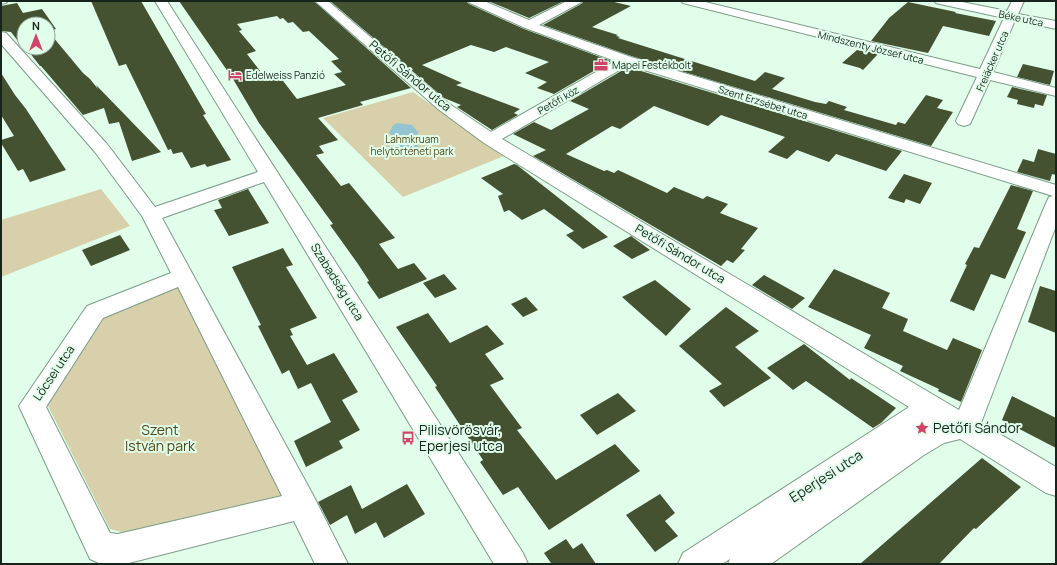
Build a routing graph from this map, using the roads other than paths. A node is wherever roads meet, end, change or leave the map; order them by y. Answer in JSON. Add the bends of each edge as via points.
{"nodes":[{"id":1,"x":161,"y":1,"type":"edge"},
{"id":2,"x":321,"y":1,"type":"edge"},
{"id":3,"x":474,"y":1,"type":"edge"},
{"id":4,"x":576,"y":1,"type":"edge"},
{"id":5,"x":687,"y":1,"type":"edge"},
{"id":6,"x":940,"y":1,"type":"edge"},
{"id":7,"x":1018,"y":1,"type":"edge"},
{"id":8,"x":1012,"y":16,"type":"junction"},
{"id":9,"x":529,"y":25,"type":"junction"},
{"id":10,"x":1056,"y":25,"type":"edge"},
{"id":11,"x":1,"y":36,"type":"edge"},
{"id":12,"x":626,"y":60,"type":"junction"},
{"id":13,"x":986,"y":75,"type":"junction"},
{"id":14,"x":1056,"y":92,"type":"edge"},
{"id":15,"x":964,"y":121,"type":"dead end"},
{"id":16,"x":490,"y":139,"type":"junction"},
{"id":17,"x":270,"y":174,"type":"junction"},
{"id":18,"x":1056,"y":191,"type":"edge"},
{"id":19,"x":1056,"y":201,"type":"edge"},
{"id":20,"x":151,"y":215,"type":"junction"},
{"id":21,"x":182,"y":276,"type":"junction"},
{"id":22,"x":966,"y":427,"type":"junction"},
{"id":23,"x":1056,"y":483,"type":"edge"},
{"id":24,"x":302,"y":505,"type":"junction"},
{"id":25,"x":332,"y":564,"type":"edge"},
{"id":26,"x":512,"y":564,"type":"edge"},
{"id":27,"x":694,"y":564,"type":"edge"},
{"id":28,"x":744,"y":564,"type":"edge"}],
"edges":[{"from":1,"to":17,"type":"street","name":"Szabadság utca"},
{"from":2,"to":16,"type":"street","name":"Petőfi Sándor utca","via":[[443,106]]},
{"from":3,"to":9,"type":"street","name":"Szent Erzsébet utca"},
{"from":4,"to":9,"type":"street"},
{"from":5,"to":13,"type":"street","name":"Mindszenty József utca"},
{"from":6,"to":8,"type":"street","name":"Béke utca"},
{"from":7,"to":8,"type":"street","name":"Freiäcker utca"},
{"from":8,"to":10,"type":"street","name":"Béke utca"},
{"from":8,"to":13,"type":"street","name":"Freiäcker utca"},
{"from":9,"to":12,"type":"street","name":"Szent Erzsébet utca"},
{"from":11,"to":20,"type":"street","via":[[101,148]]},
{"from":12,"to":16,"type":"street","name":"Petőfi köz"},
{"from":12,"to":18,"type":"street","name":"Szent Erzsébet utca"},
{"from":13,"to":14,"type":"street","name":"Mindszenty József utca"},
{"from":13,"to":15,"type":"street","name":"Freiäcker utca"},
{"from":16,"to":22,"type":"street","name":"Petőfi Sándor utca"},
{"from":17,"to":20,"type":"street"},
{"from":17,"to":26,"type":"street","name":"Szabadság utca"},
{"from":19,"to":22,"type":"street"},
{"from":20,"to":21,"type":"street"},
{"from":21,"to":24,"type":"street"},
{"from":21,"to":24,"type":"street","name":"Lőcsei utca","via":[[96,312],[32,406],[101,548],[118,550]]},
{"from":22,"to":23,"type":"street","name":"Petőfi Sándor utca"},
{"from":22,"to":27,"type":"street","name":"Eperjesi utca","via":[[939,418],[917,416]]},
{"from":22,"to":28,"type":"street","name":"Eperjesi utca","via":[[938,432],[914,446]]},
{"from":24,"to":25,"type":"street"}]}
